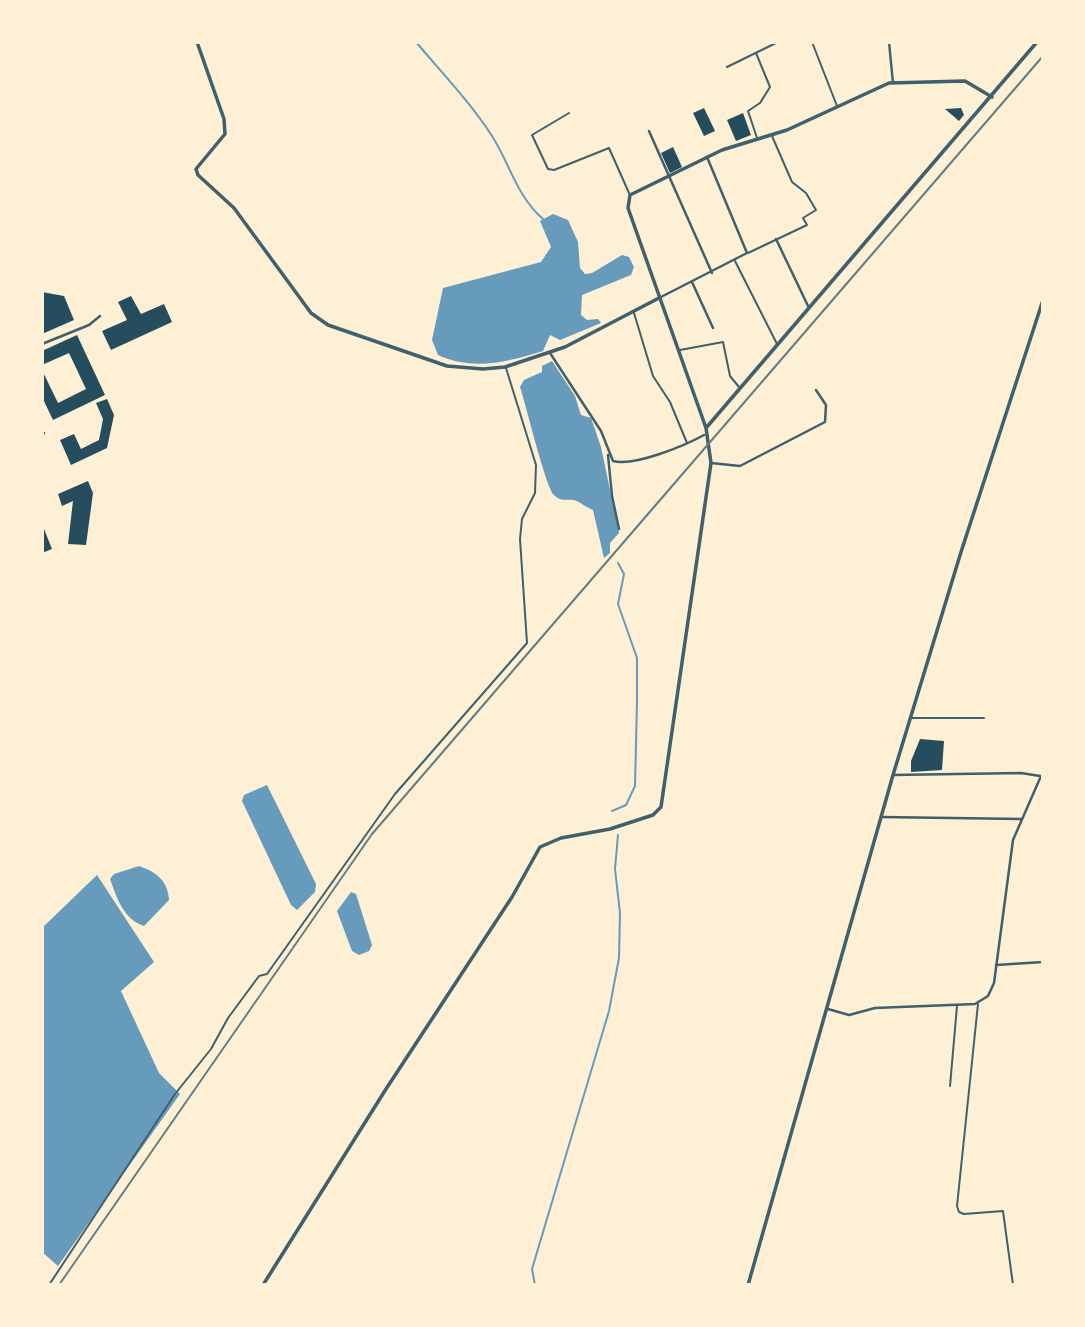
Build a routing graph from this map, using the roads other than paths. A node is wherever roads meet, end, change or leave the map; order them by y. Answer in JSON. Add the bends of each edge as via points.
{"nodes":[{"id":1,"x":197,"y":42,"type":"edge"},
{"id":2,"x":778,"y":42,"type":"edge"},
{"id":3,"x":812,"y":42,"type":"edge"},
{"id":4,"x":889,"y":42,"type":"edge"},
{"id":5,"x":1037,"y":42,"type":"edge"},
{"id":6,"x":756,"y":53,"type":"junction"},
{"id":7,"x":727,"y":66,"type":"dead end"},
{"id":8,"x":893,"y":83,"type":"junction"},
{"id":9,"x":992,"y":97,"type":"junction"},
{"id":10,"x":837,"y":107,"type":"junction"},
{"id":11,"x":569,"y":113,"type":"dead end"},
{"id":12,"x":649,"y":131,"type":"dead end"},
{"id":13,"x":771,"y":135,"type":"junction"},
{"id":14,"x":758,"y":140,"type":"junction"},
{"id":15,"x":707,"y":157,"type":"junction"},
{"id":16,"x":670,"y":176,"type":"junction"},
{"id":17,"x":630,"y":195,"type":"junction"},
{"id":18,"x":776,"y":239,"type":"junction"},
{"id":19,"x":747,"y":253,"type":"junction"},
{"id":20,"x":735,"y":260,"type":"junction"},
{"id":21,"x":712,"y":273,"type":"junction"},
{"id":22,"x":692,"y":282,"type":"junction"},
{"id":23,"x":659,"y":298,"type":"junction"},
{"id":24,"x":1043,"y":300,"type":"edge"},
{"id":25,"x":809,"y":308,"type":"junction"},
{"id":26,"x":634,"y":312,"type":"junction"},
{"id":27,"x":100,"y":316,"type":"dead end"},
{"id":28,"x":713,"y":328,"type":"dead end"},
{"id":29,"x":42,"y":344,"type":"edge"},
{"id":30,"x":777,"y":345,"type":"junction"},
{"id":31,"x":678,"y":351,"type":"junction"},
{"id":32,"x":550,"y":353,"type":"junction"},
{"id":33,"x":505,"y":366,"type":"junction"},
{"id":34,"x":740,"y":388,"type":"junction"},
{"id":35,"x":816,"y":390,"type":"dead end"},
{"id":36,"x":706,"y":428,"type":"junction"},
{"id":37,"x":704,"y":435,"type":"junction"},
{"id":38,"x":687,"y":444,"type":"junction"},
{"id":39,"x":608,"y":455,"type":"junction"},
{"id":40,"x":711,"y":463,"type":"junction"},
{"id":41,"x":619,"y":529,"type":"dead end"},
{"id":42,"x":911,"y":718,"type":"junction"},
{"id":43,"x":984,"y":718,"type":"dead end"},
{"id":44,"x":893,"y":775,"type":"junction"},
{"id":45,"x":1042,"y":776,"type":"edge"},
{"id":46,"x":881,"y":817,"type":"junction"},
{"id":47,"x":1022,"y":819,"type":"junction"},
{"id":48,"x":1043,"y":962,"type":"edge"},
{"id":49,"x":996,"y":965,"type":"junction"},
{"id":50,"x":978,"y":1003,"type":"junction"},
{"id":51,"x":957,"y":1005,"type":"junction"},
{"id":52,"x":828,"y":1009,"type":"junction"},
{"id":53,"x":950,"y":1086,"type":"dead end"},
{"id":54,"x":49,"y":1285,"type":"edge"},
{"id":55,"x":263,"y":1285,"type":"edge"},
{"id":56,"x":748,"y":1285,"type":"edge"},
{"id":57,"x":1013,"y":1285,"type":"edge"}],
"edges":[{"from":1,"to":33,"type":"street","via":[[225,134],[196,169],[198,175],[234,208],[311,313],[345,333],[447,366]]},
{"from":2,"to":6,"type":"lane"},
{"from":3,"to":10,"type":"lane"},
{"from":4,"to":8,"type":"street"},
{"from":5,"to":9,"type":"street"},
{"from":6,"to":7,"type":"lane"},
{"from":6,"to":14,"type":"lane","via":[[770,87],[748,111]]},
{"from":8,"to":9,"type":"street","via":[[965,81]]},
{"from":8,"to":10,"type":"street"},
{"from":9,"to":25,"type":"street"},
{"from":10,"to":13,"type":"street"},
{"from":11,"to":17,"type":"lane","via":[[532,135],[548,169],[609,148]]},
{"from":12,"to":16,"type":"street"},
{"from":13,"to":14,"type":"street"},
{"from":13,"to":18,"type":"lane","via":[[792,182],[816,210],[803,218],[807,225]]},
{"from":14,"to":15,"type":"street"},
{"from":15,"to":16,"type":"street"},
{"from":15,"to":19,"type":"street"},
{"from":16,"to":17,"type":"street"},
{"from":16,"to":21,"type":"street"},
{"from":17,"to":23,"type":"street","via":[[628,208]]},
{"from":18,"to":19,"type":"lane"},
{"from":18,"to":25,"type":"street"},
{"from":19,"to":20,"type":"street"},
{"from":20,"to":21,"type":"street"},
{"from":20,"to":30,"type":"lane"},
{"from":21,"to":22,"type":"street"},
{"from":22,"to":23,"type":"street"},
{"from":22,"to":28,"type":"street"},
{"from":23,"to":26,"type":"street"},
{"from":23,"to":31,"type":"street"},
{"from":24,"to":42,"type":"street"},
{"from":25,"to":30,"type":"street"},
{"from":26,"to":32,"type":"street"},
{"from":26,"to":38,"type":"lane","via":[[653,376],[670,402]]},
{"from":27,"to":29,"type":"street"},
{"from":30,"to":34,"type":"street"},
{"from":31,"to":34,"type":"lane","via":[[723,342],[730,376]]},
{"from":31,"to":36,"type":"street"},
{"from":32,"to":33,"type":"street"},
{"from":32,"to":39,"type":"street","via":[[601,431]]},
{"from":33,"to":54,"type":"lane","via":[[536,465],[535,493],[522,519],[520,539],[527,643],[396,794],[267,974],[259,976]]},
{"from":34,"to":36,"type":"street"},
{"from":35,"to":40,"type":"street","via":[[826,405],[825,422],[740,466]]},
{"from":36,"to":37,"type":"street"},
{"from":37,"to":38,"type":"street"},
{"from":37,"to":40,"type":"street"},
{"from":38,"to":39,"type":"street","via":[[618,463]]},
{"from":39,"to":41,"type":"street"},
{"from":40,"to":55,"type":"street","via":[[661,807],[653,815],[540,847]]},
{"from":42,"to":43,"type":"lane"},
{"from":42,"to":44,"type":"street"},
{"from":44,"to":45,"type":"street"},
{"from":44,"to":46,"type":"street"},
{"from":45,"to":47,"type":"street"},
{"from":46,"to":47,"type":"street"},
{"from":46,"to":52,"type":"street"},
{"from":47,"to":49,"type":"street","via":[[1007,868]]},
{"from":48,"to":49,"type":"street"},
{"from":49,"to":50,"type":"street","via":[[992,990]]},
{"from":50,"to":51,"type":"street"},
{"from":50,"to":57,"type":"lane","via":[[957,1206],[964,1214],[1003,1211]]},
{"from":51,"to":52,"type":"street","via":[[875,1008],[849,1015]]},
{"from":51,"to":53,"type":"lane"},
{"from":52,"to":56,"type":"street"}]}
